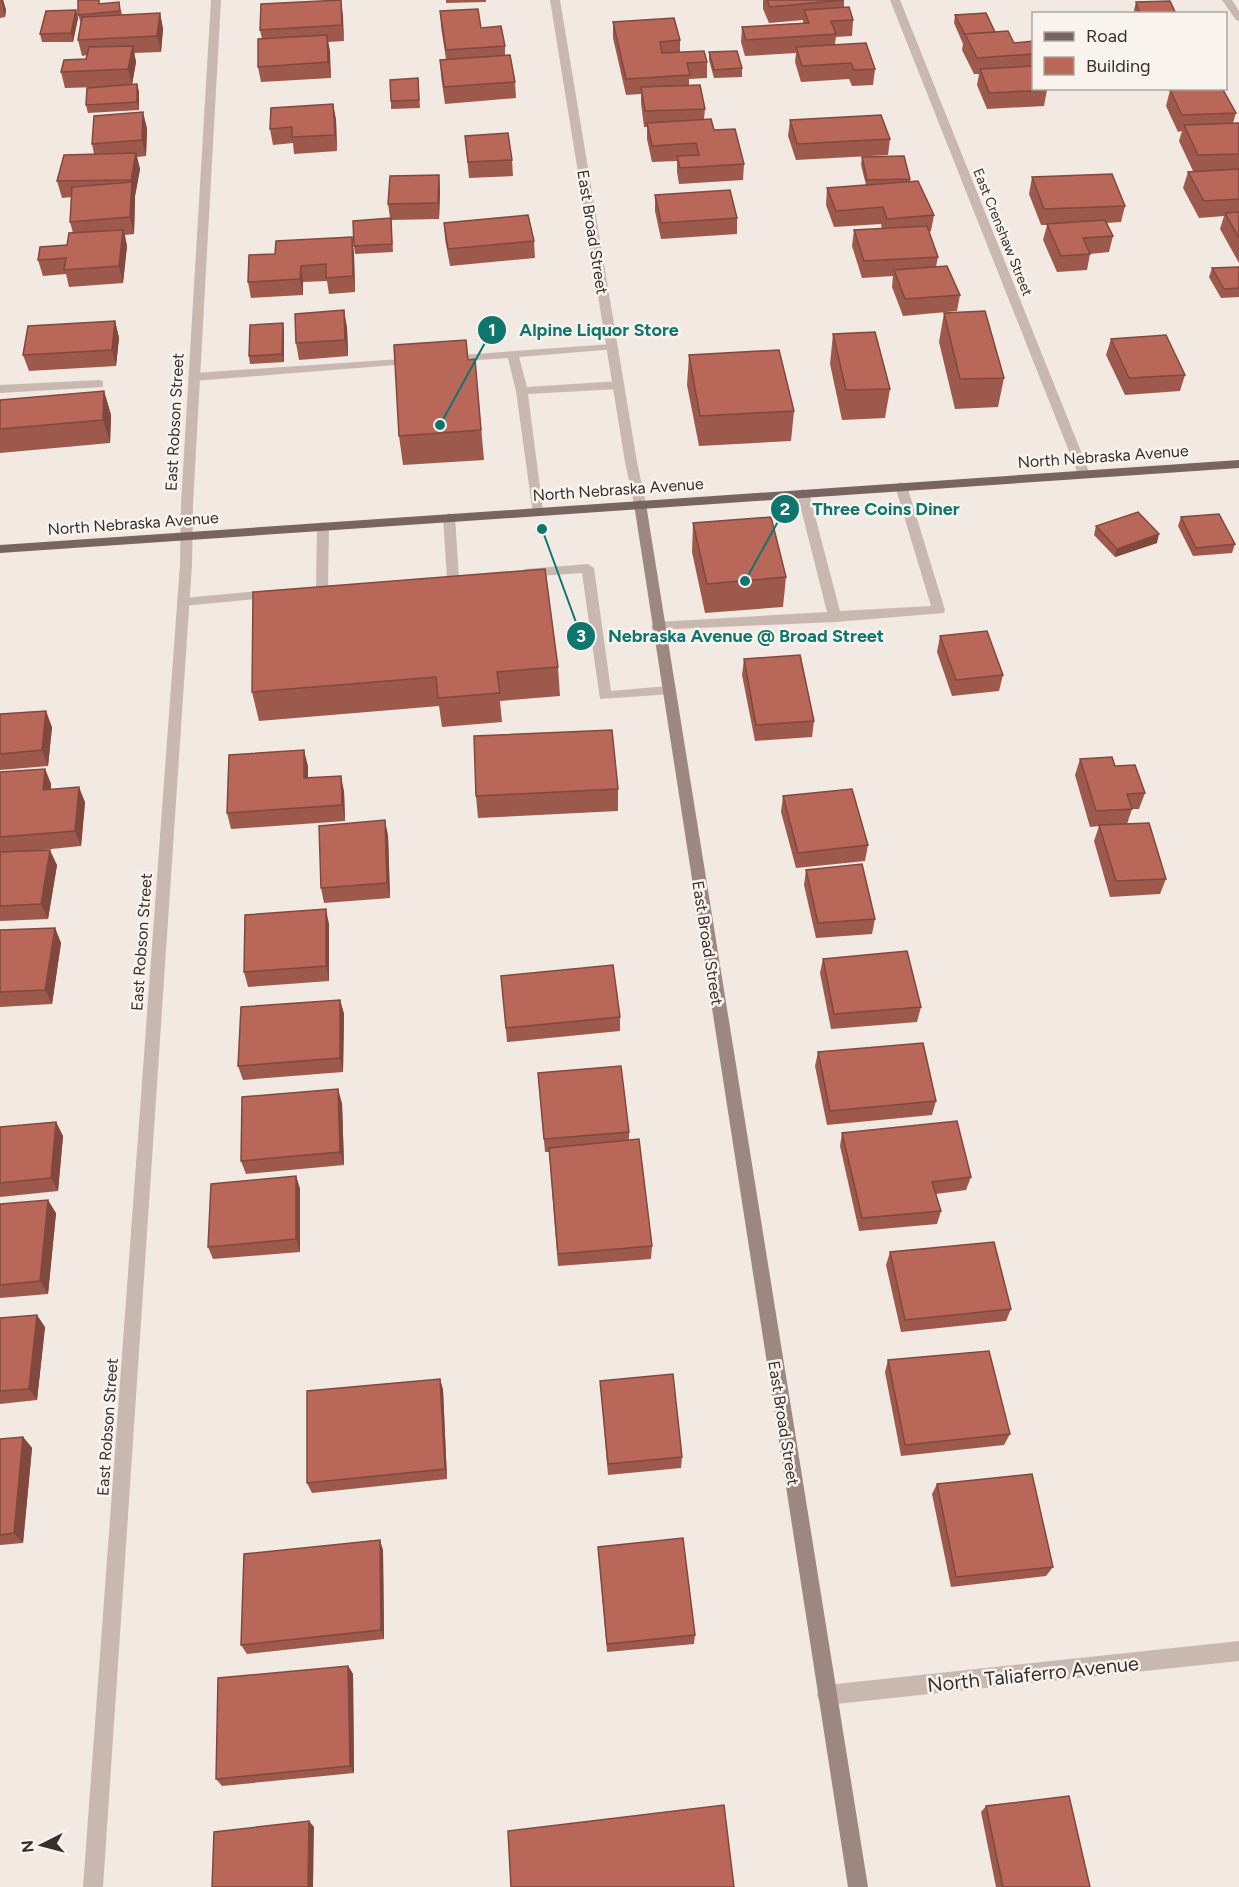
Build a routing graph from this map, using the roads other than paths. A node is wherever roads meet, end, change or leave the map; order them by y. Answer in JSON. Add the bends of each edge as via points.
{"nodes":[{"id":1,"x":216,"y":0,"type":"edge"},
{"id":2,"x":555,"y":0,"type":"edge"},
{"id":3,"x":895,"y":0,"type":"edge"},
{"id":4,"x":1227,"y":0,"type":"edge"},
{"id":5,"x":1239,"y":18,"type":"edge"},
{"id":6,"x":612,"y":347,"type":"junction"},
{"id":7,"x":513,"y":354,"type":"junction"},
{"id":8,"x":194,"y":377,"type":"junction"},
{"id":9,"x":99,"y":384,"type":"dead end"},
{"id":10,"x":619,"y":385,"type":"junction"},
{"id":11,"x":0,"y":389,"type":"edge"},
{"id":12,"x":522,"y":391,"type":"junction"},
{"id":13,"x":1239,"y":464,"type":"edge"},
{"id":14,"x":1084,"y":474,"type":"junction"},
{"id":15,"x":901,"y":486,"type":"junction"},
{"id":16,"x":803,"y":493,"type":"junction"},
{"id":17,"x":639,"y":504,"type":"junction"},
{"id":18,"x":537,"y":511,"type":"junction"},
{"id":19,"x":449,"y":517,"type":"junction"},
{"id":20,"x":323,"y":526,"type":"junction"},
{"id":21,"x":188,"y":535,"type":"junction"},
{"id":22,"x":0,"y":549,"type":"edge"},
{"id":23,"x":509,"y":575,"type":"edge"},
{"id":24,"x":453,"y":579,"type":"edge"},
{"id":25,"x":358,"y":587,"type":"edge"},
{"id":26,"x":287,"y":593,"type":"edge"},
{"id":27,"x":183,"y":602,"type":"junction"},
{"id":28,"x":835,"y":616,"type":"junction"},
{"id":29,"x":658,"y":627,"type":"junction"},
{"id":30,"x":668,"y":691,"type":"junction"},
{"id":31,"x":1239,"y":1651,"type":"edge"},
{"id":32,"x":827,"y":1695,"type":"junction"},
{"id":33,"x":93,"y":1887,"type":"edge"},
{"id":34,"x":858,"y":1887,"type":"edge"}],
"edges":[{"from":1,"to":8,"type":"street","name":"East Robson Street"},
{"from":2,"to":6,"type":"street","name":"East Broad Street"},
{"from":3,"to":14,"type":"street","name":"East Crenshaw Street"},
{"from":4,"to":5,"type":"street"},
{"from":6,"to":7,"type":"street"},
{"from":6,"to":10,"type":"street","name":"East Broad Street"},
{"from":7,"to":8,"type":"street"},
{"from":7,"to":12,"type":"street"},
{"from":8,"to":21,"type":"street","name":"East Robson Street"},
{"from":9,"to":11,"type":"street"},
{"from":10,"to":12,"type":"street"},
{"from":10,"to":17,"type":"street","name":"East Broad Street"},
{"from":12,"to":18,"type":"street"},
{"from":13,"to":14,"type":"main road","name":"North Nebraska Avenue"},
{"from":14,"to":15,"type":"main road","name":"North Nebraska Avenue"},
{"from":15,"to":16,"type":"main road","name":"North Nebraska Avenue"},
{"from":15,"to":28,"type":"street","via":[[939,610]]},
{"from":16,"to":17,"type":"main road","name":"North Nebraska Avenue"},
{"from":16,"to":28,"type":"street"},
{"from":17,"to":18,"type":"main road","name":"North Nebraska Avenue"},
{"from":17,"to":29,"type":"street","name":"East Broad Street"},
{"from":18,"to":19,"type":"main road","name":"North Nebraska Avenue"},
{"from":19,"to":20,"type":"main road","name":"North Nebraska Avenue"},
{"from":19,"to":24,"type":"street"},
{"from":20,"to":21,"type":"main road","name":"North Nebraska Avenue"},
{"from":20,"to":25,"type":"street","via":[[316,590]]},
{"from":21,"to":22,"type":"main road","name":"North Nebraska Avenue"},
{"from":21,"to":27,"type":"street","name":"East Robson Street"},
{"from":23,"to":30,"type":"street","via":[[588,568],[605,696]]},
{"from":26,"to":27,"type":"street"},
{"from":27,"to":33,"type":"street","name":"East Robson Street"},
{"from":28,"to":29,"type":"street"},
{"from":29,"to":30,"type":"street","name":"East Broad Street"},
{"from":30,"to":32,"type":"street","name":"East Broad Street"},
{"from":31,"to":32,"type":"street","name":"North Taliaferro Avenue"},
{"from":32,"to":34,"type":"street","name":"East Broad Street"}]}
